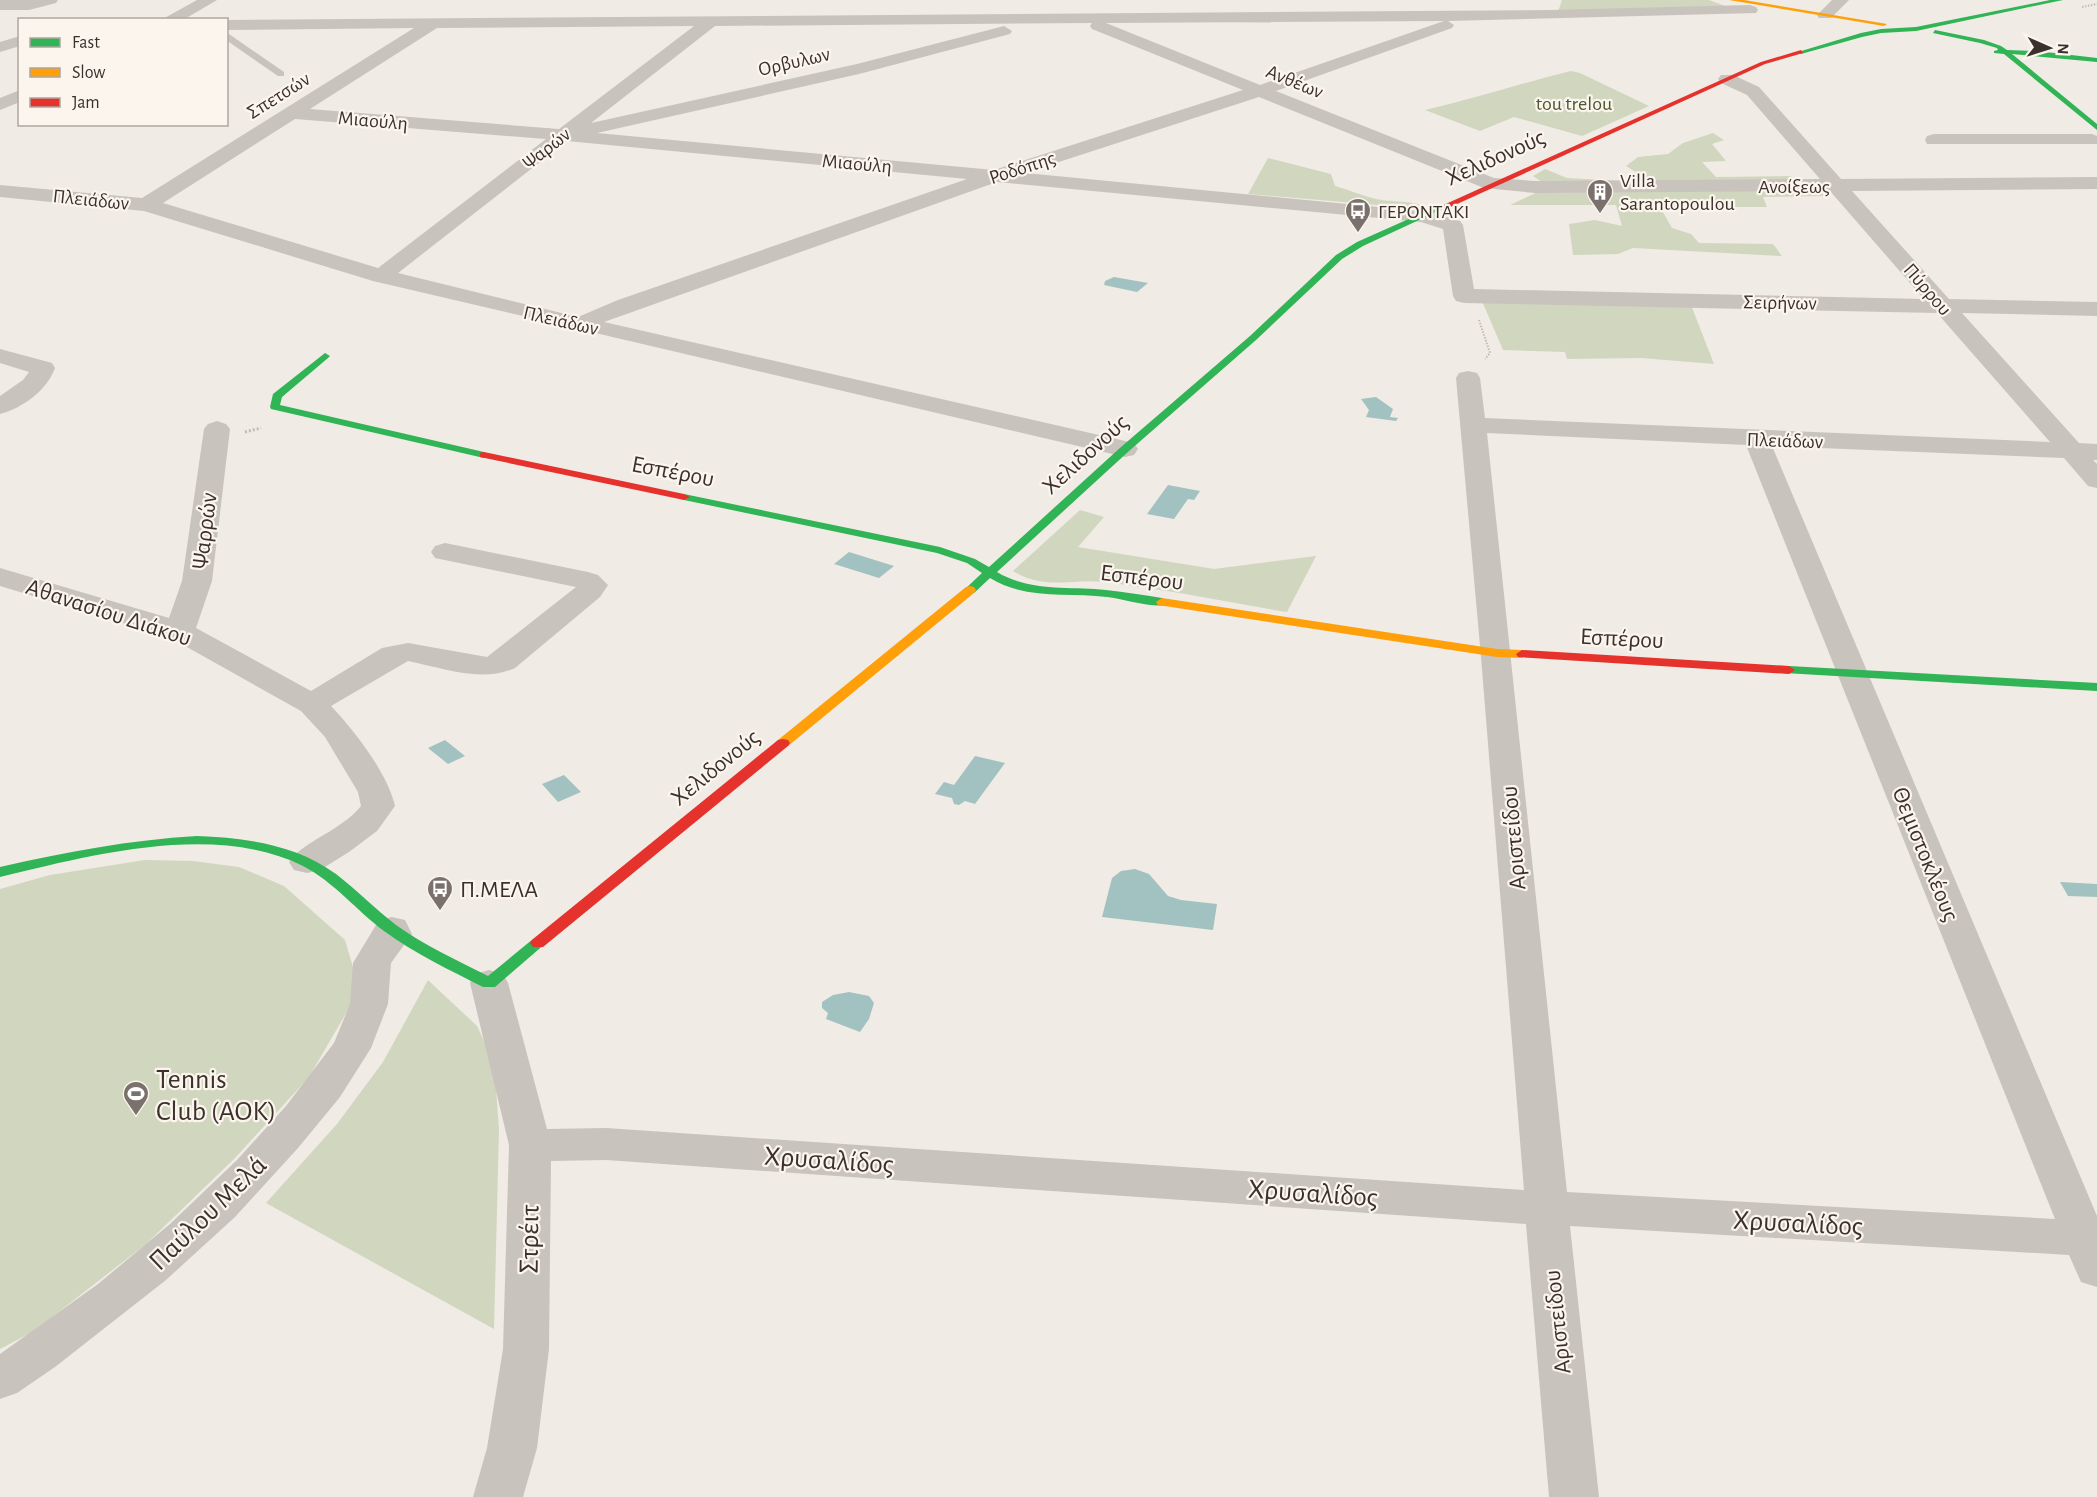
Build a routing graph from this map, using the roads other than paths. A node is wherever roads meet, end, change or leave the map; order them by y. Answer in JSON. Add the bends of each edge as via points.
{"nodes":[{"id":1,"x":4,"y":0,"type":"edge"},
{"id":2,"x":50,"y":0,"type":"edge"},
{"id":3,"x":209,"y":0,"type":"edge"},
{"id":4,"x":1069,"y":0,"type":"edge"},
{"id":5,"x":1229,"y":0,"type":"edge"},
{"id":6,"x":1840,"y":0,"type":"edge"},
{"id":7,"x":2013,"y":0,"type":"edge"},
{"id":8,"x":2060,"y":0,"type":"edge"},
{"id":9,"x":1747,"y":3,"type":"edge"},
{"id":10,"x":0,"y":4,"type":"edge"},
{"id":11,"x":415,"y":4,"type":"dead end"},
{"id":12,"x":958,"y":7,"type":"dead end"},
{"id":13,"x":1825,"y":15,"type":"junction"},
{"id":14,"x":1466,"y":16,"type":"junction"},
{"id":15,"x":173,"y":18,"type":"edge"},
{"id":16,"x":1207,"y":18,"type":"junction"},
{"id":17,"x":972,"y":20,"type":"junction"},
{"id":18,"x":1033,"y":20,"type":"junction"},
{"id":19,"x":1058,"y":20,"type":"junction"},
{"id":20,"x":1082,"y":20,"type":"junction"},
{"id":21,"x":711,"y":21,"type":"junction"},
{"id":22,"x":397,"y":23,"type":"junction"},
{"id":23,"x":434,"y":23,"type":"junction"},
{"id":24,"x":228,"y":25,"type":"edge"},
{"id":25,"x":1886,"y":28,"type":"junction"},
{"id":26,"x":1916,"y":29,"type":"junction"},
{"id":27,"x":16,"y":32,"type":"edge"},
{"id":28,"x":228,"y":36,"type":"edge"},
{"id":29,"x":0,"y":47,"type":"edge"},
{"id":30,"x":1982,"y":52,"type":"junction"},
{"id":31,"x":2005,"y":52,"type":"junction"},
{"id":32,"x":2097,"y":60,"type":"edge"},
{"id":33,"x":1997,"y":64,"type":"dead end"},
{"id":34,"x":281,"y":74,"type":"dead end"},
{"id":35,"x":1719,"y":82,"type":"junction"},
{"id":36,"x":1259,"y":91,"type":"junction"},
{"id":37,"x":2032,"y":92,"type":"dead end"},
{"id":38,"x":18,"y":96,"type":"edge"},
{"id":39,"x":0,"y":105,"type":"edge"},
{"id":40,"x":292,"y":113,"type":"junction"},
{"id":41,"x":562,"y":135,"type":"junction"},
{"id":42,"x":2095,"y":137,"type":"edge"},
{"id":43,"x":1934,"y":140,"type":"dead end"},
{"id":44,"x":995,"y":176,"type":"junction"},
{"id":45,"x":2097,"y":183,"type":"edge"},
{"id":46,"x":1491,"y":184,"type":"junction"},
{"id":47,"x":1837,"y":186,"type":"junction"},
{"id":48,"x":0,"y":191,"type":"edge"},
{"id":49,"x":146,"y":205,"type":"junction"},
{"id":50,"x":1422,"y":216,"type":"junction"},
{"id":51,"x":381,"y":276,"type":"junction"},
{"id":52,"x":1942,"y":305,"type":"junction"},
{"id":53,"x":2097,"y":309,"type":"edge"},
{"id":54,"x":580,"y":324,"type":"junction"},
{"id":55,"x":0,"y":356,"type":"edge"},
{"id":56,"x":325,"y":356,"type":"dead end"},
{"id":57,"x":1468,"y":378,"type":"road end"},
{"id":58,"x":0,"y":406,"type":"edge"},
{"id":59,"x":1474,"y":425,"type":"junction"},
{"id":60,"x":216,"y":434,"type":"road end"},
{"id":61,"x":1756,"y":438,"type":"junction"},
{"id":62,"x":1125,"y":449,"type":"junction"},
{"id":63,"x":2071,"y":451,"type":"junction"},
{"id":64,"x":2097,"y":452,"type":"edge"},
{"id":65,"x":2097,"y":480,"type":"edge"},
{"id":66,"x":446,"y":552,"type":"dead end"},
{"id":67,"x":991,"y":573,"type":"junction"},
{"id":68,"x":0,"y":577,"type":"edge"},
{"id":69,"x":180,"y":632,"type":"junction"},
{"id":70,"x":1497,"y":653,"type":"junction"},
{"id":71,"x":1852,"y":674,"type":"junction"},
{"id":72,"x":2097,"y":687,"type":"edge"},
{"id":73,"x":312,"y":704,"type":"junction"},
{"id":74,"x":307,"y":862,"type":"junction"},
{"id":75,"x":0,"y":872,"type":"edge"},
{"id":76,"x":392,"y":929,"type":"junction"},
{"id":77,"x":489,"y":983,"type":"junction"},
{"id":78,"x":530,"y":1145,"type":"junction"},
{"id":79,"x":1545,"y":1208,"type":"junction"},
{"id":80,"x":2093,"y":1249,"type":"edge"},
{"id":81,"x":0,"y":1378,"type":"edge"},
{"id":82,"x":498,"y":1497,"type":"edge"},
{"id":83,"x":1574,"y":1497,"type":"edge"}],
"edges":[{"from":1,"to":10,"type":"street"},
{"from":2,"to":10,"type":"street","via":[[29,5]]},
{"from":3,"to":15,"type":"street"},
{"from":4,"to":19,"type":"street"},
{"from":5,"to":16,"type":"street"},
{"from":6,"to":13,"type":"street"},
{"from":7,"to":25,"type":"street"},
{"from":8,"to":26,"type":"street"},
{"from":9,"to":13,"type":"street"},
{"from":9,"to":14,"type":"street"},
{"from":9,"to":25,"type":"street"},
{"from":11,"to":22,"type":"street"},
{"from":12,"to":17,"type":"street"},
{"from":13,"to":25,"type":"street"},
{"from":14,"to":16,"type":"street"},
{"from":14,"to":36,"type":"street","name":"Ροδόπης"},
{"from":16,"to":20,"type":"street"},
{"from":17,"to":18,"type":"street"},
{"from":17,"to":21,"type":"street"},
{"from":18,"to":19,"type":"street"},
{"from":18,"to":41,"type":"street","name":"Ορβυλων","via":[[993,35],[859,69]]},
{"from":19,"to":20,"type":"street"},
{"from":20,"to":36,"type":"street","name":"Ανθέων"},
{"from":21,"to":23,"type":"street","via":[[628,14]]},
{"from":21,"to":41,"type":"street","name":"Ψαρών"},
{"from":22,"to":23,"type":"street"},
{"from":22,"to":24,"type":"street"},
{"from":23,"to":40,"type":"street","name":"Σπετσών"},
{"from":25,"to":26,"type":"street"},
{"from":25,"to":30,"type":"street","via":[[1956,42]]},
{"from":25,"to":35,"type":"street","name":"Χελιδονούς","via":[[1784,57]]},
{"from":26,"to":31,"type":"street","via":[[1982,41]]},
{"from":27,"to":29,"type":"street"},
{"from":28,"to":34,"type":"lane"},
{"from":30,"to":31,"type":"street"},
{"from":30,"to":33,"type":"street"},
{"from":31,"to":32,"type":"street"},
{"from":31,"to":42,"type":"street"},
{"from":35,"to":46,"type":"street","name":"Χελιδονούς"},
{"from":35,"to":47,"type":"street","name":"Πύρρου","via":[[1760,98]]},
{"from":36,"to":44,"type":"street","name":"Ροδόπης"},
{"from":36,"to":46,"type":"street","name":"Ανθέων"},
{"from":37,"to":42,"type":"street"},
{"from":38,"to":39,"type":"street"},
{"from":40,"to":41,"type":"street","name":"Μιαούλη"},
{"from":40,"to":49,"type":"street","name":"Σπετσών"},
{"from":41,"to":44,"type":"street","name":"Μιαούλη"},
{"from":41,"to":51,"type":"street","name":"Ψαρών"},
{"from":42,"to":43,"type":"street"},
{"from":44,"to":50,"type":"street","name":"Μιαούλη"},
{"from":44,"to":54,"type":"street","name":"Ροδόπης"},
{"from":45,"to":47,"type":"street","name":"Ανοίξεως"},
{"from":46,"to":47,"type":"street","name":"Ανοίξεως"},
{"from":46,"to":50,"type":"street","name":"Χελιδονούς"},
{"from":47,"to":52,"type":"street","name":"Πύρρου"},
{"from":48,"to":49,"type":"street","name":"Πλειάδων"},
{"from":49,"to":51,"type":"street","name":"Πλειάδων"},
{"from":50,"to":52,"type":"street","name":"Σειρήνων","via":[[1453,225],[1464,296]]},
{"from":50,"to":62,"type":"street","name":"Χελιδονούς","via":[[1340,257]]},
{"from":51,"to":54,"type":"street","name":"Πλειάδων"},
{"from":52,"to":53,"type":"street","name":"Σειρήνων"},
{"from":52,"to":63,"type":"street","name":"Πύρρου"},
{"from":54,"to":62,"type":"street","name":"Πλειάδων"},
{"from":55,"to":58,"type":"street","via":[[42,368],[41,376],[25,391]]},
{"from":56,"to":67,"type":"street","name":"Εσπέρου","via":[[277,396],[275,407],[513,462],[940,550]]},
{"from":57,"to":59,"type":"street","name":"Αριστείδου"},
{"from":59,"to":61,"type":"street","name":"Πλειάδων"},
{"from":59,"to":70,"type":"street","name":"Αριστείδου"},
{"from":60,"to":69,"type":"street","name":"Ψαρρών","via":[[197,581]]},
{"from":61,"to":63,"type":"street","name":"Πλειάδων"},
{"from":61,"to":71,"type":"street","name":"Θεμιστοκλέους"},
{"from":62,"to":67,"type":"street","name":"Χελιδονούς"},
{"from":63,"to":64,"type":"street","name":"Πλειάδων"},
{"from":63,"to":65,"type":"street","name":"Πύρρου"},
{"from":66,"to":73,"type":"street","via":[[593,585],[493,666],[408,652],[393,655]]},
{"from":67,"to":70,"type":"street","name":"Εσπέρου","via":[[1008,584],[1058,592],[1105,593]]},
{"from":67,"to":77,"type":"street","name":"Χελιδονούς"},
{"from":68,"to":69,"type":"street","name":"Αθανασίου Διάκου"},
{"from":69,"to":73,"type":"street","name":"Αθανασίου Διάκου"},
{"from":70,"to":71,"type":"street","name":"Εσπέρου"},
{"from":70,"to":79,"type":"street","name":"Αριστείδου"},
{"from":71,"to":72,"type":"street","name":"Εσπέρου"},
{"from":71,"to":80,"type":"street","name":"Θεμιστοκλέους"},
{"from":73,"to":74,"type":"street","name":"Αθανασίου Διάκου","via":[[338,732],[375,792],[378,806],[356,832]]},
{"from":74,"to":75,"type":"street","via":[[250,845],[170,842],[85,853]]},
{"from":74,"to":76,"type":"street"},
{"from":76,"to":77,"type":"street"},
{"from":76,"to":81,"type":"street","name":"Παύλου Μελά","via":[[393,934],[371,965],[369,1004],[349,1053],[281,1140],[181,1240],[97,1310]]},
{"from":77,"to":78,"type":"street","name":"Στρέιτ"},
{"from":78,"to":79,"type":"street","name":"Χρυσαλίδος","via":[[606,1144]]},
{"from":78,"to":82,"type":"street","name":"Στρέιτ","via":[[526,1348],[512,1448]]},
{"from":79,"to":80,"type":"street","name":"Χρυσαλίδος"},
{"from":79,"to":83,"type":"street","name":"Αριστείδου"}]}
